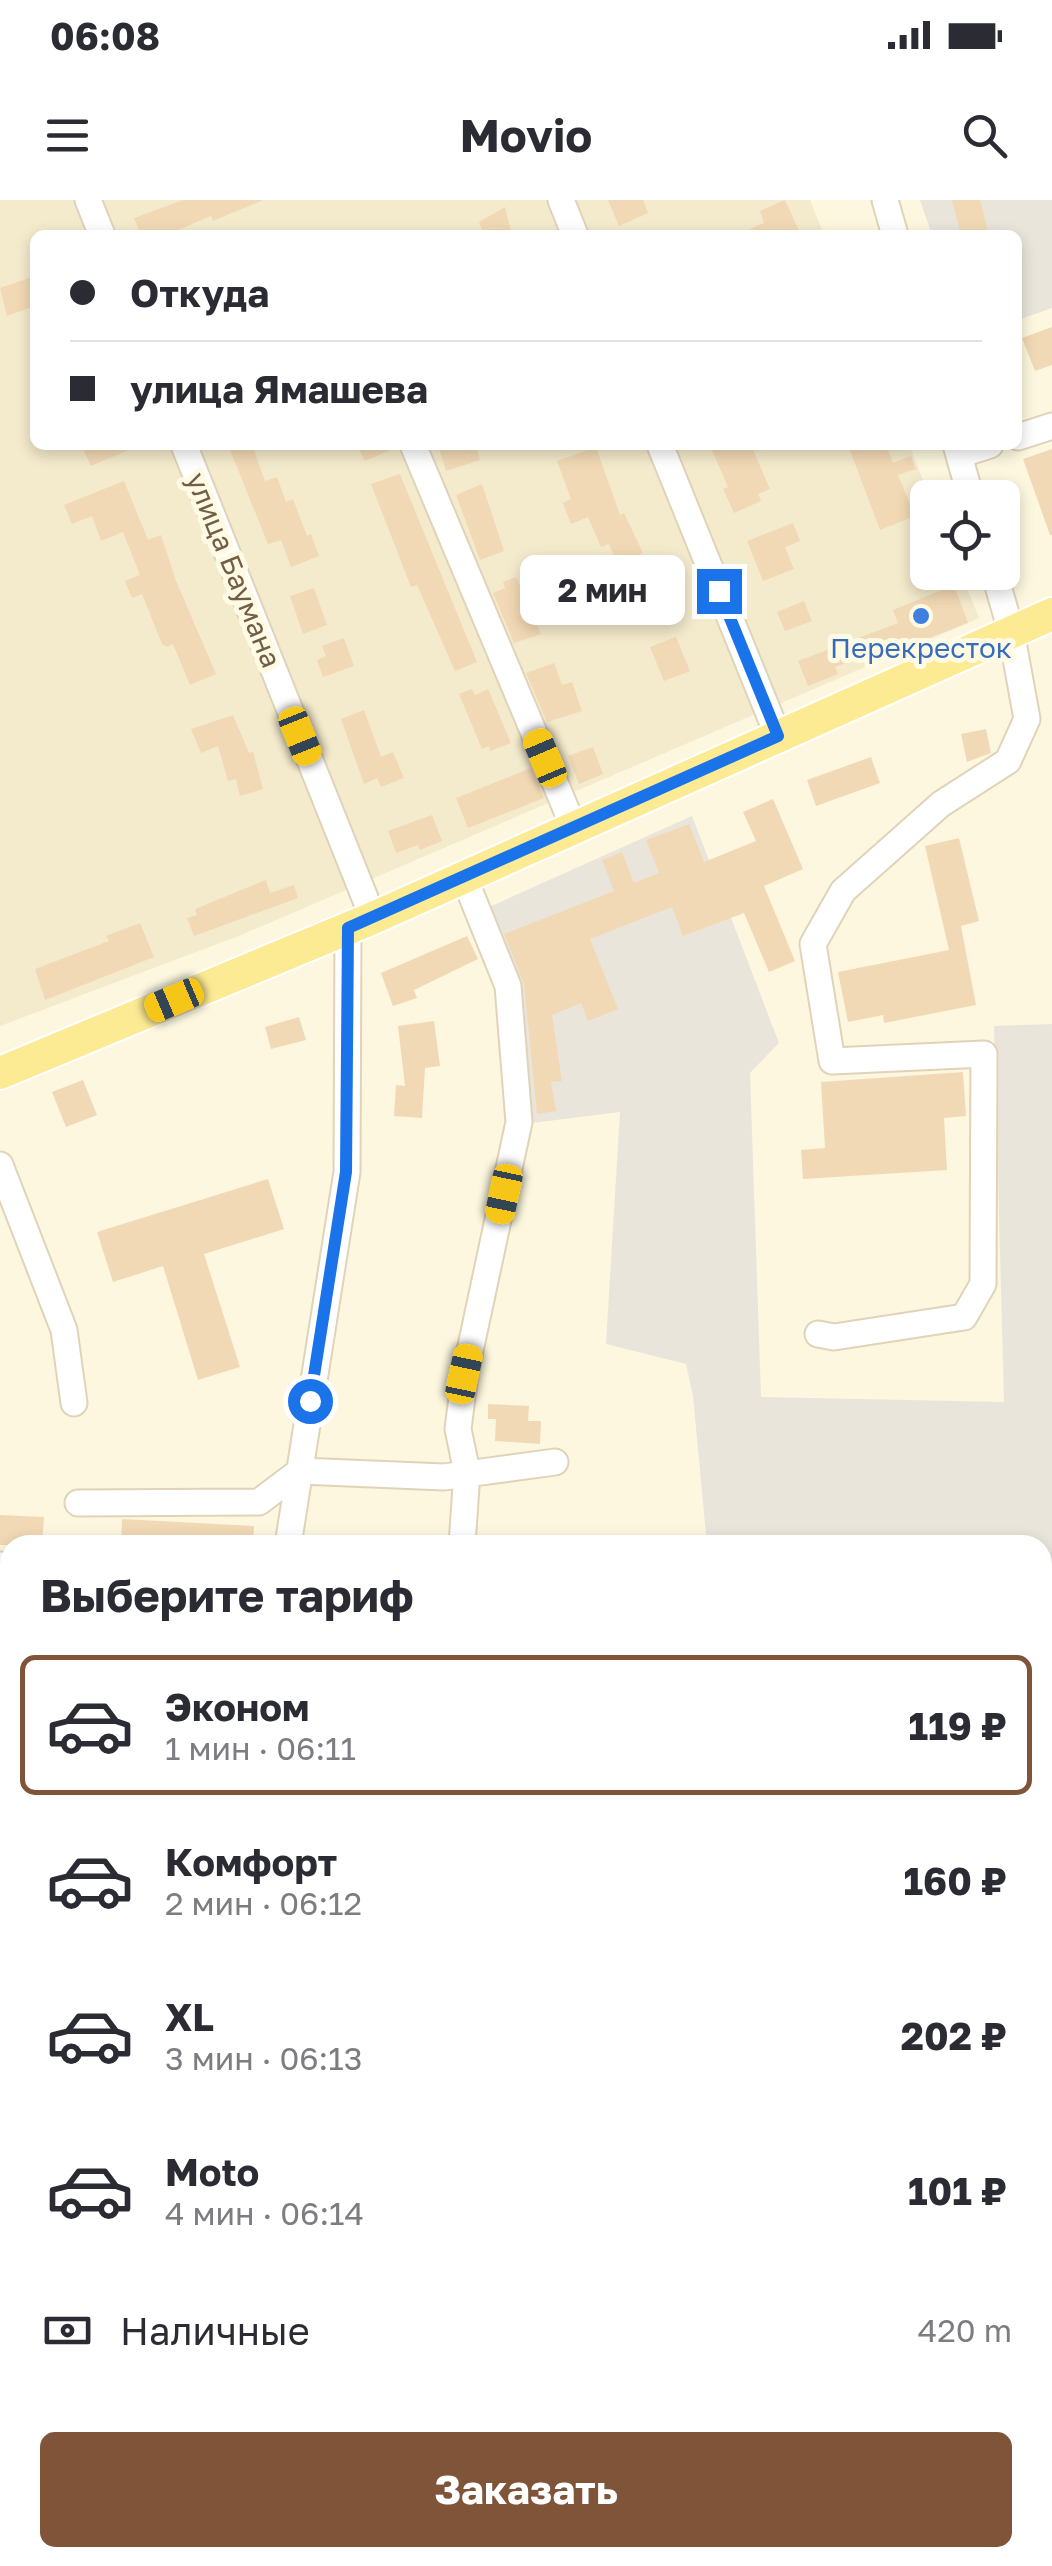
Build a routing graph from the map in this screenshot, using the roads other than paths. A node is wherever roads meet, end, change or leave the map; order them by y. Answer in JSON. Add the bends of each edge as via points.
{"nodes":[{"id":1,"x":560,"y":200,"type":"edge"},
{"id":2,"x":884,"y":200,"type":"edge"},
{"id":3,"x":91,"y":201,"type":"edge"},
{"id":4,"x":100,"y":230,"type":"edge"},
{"id":5,"x":573,"y":230,"type":"edge"},
{"id":6,"x":893,"y":230,"type":"edge"},
{"id":7,"x":1052,"y":426,"type":"edge"},
{"id":8,"x":1022,"y":435,"type":"edge"},
{"id":9,"x":186,"y":450,"type":"edge"},
{"id":10,"x":414,"y":450,"type":"edge"},
{"id":11,"x":662,"y":450,"type":"edge"},
{"id":12,"x":957,"y":450,"type":"edge"},
{"id":13,"x":966,"y":480,"type":"edge"},
{"id":14,"x":999,"y":590,"type":"edge"},
{"id":15,"x":1052,"y":614,"type":"edge"},
{"id":16,"x":1011,"y":631,"type":"junction"},
{"id":17,"x":778,"y":736,"type":"junction"},
{"id":18,"x":574,"y":828,"type":"junction"},
{"id":19,"x":464,"y":877,"type":"junction"},
{"id":20,"x":361,"y":923,"type":"junction"},
{"id":21,"x":0,"y":1072,"type":"edge"},
{"id":22,"x":0,"y":1165,"type":"edge"},
{"id":23,"x":818,"y":1334,"type":"dead end"},
{"id":24,"x":74,"y":1403,"type":"dead end"},
{"id":25,"x":555,"y":1462,"type":"dead end"},
{"id":26,"x":300,"y":1471,"type":"junction"},
{"id":27,"x":468,"y":1472,"type":"junction"},
{"id":28,"x":78,"y":1503,"type":"dead end"},
{"id":29,"x":290,"y":1535,"type":"edge"},
{"id":30,"x":463,"y":1535,"type":"edge"}],
"edges":[{"from":1,"to":5,"type":"street"},
{"from":2,"to":6,"type":"street"},
{"from":3,"to":4,"type":"street"},
{"from":7,"to":8,"type":"street"},
{"from":9,"to":20,"type":"street","name":"улица Баумана"},
{"from":10,"to":18,"type":"street"},
{"from":11,"to":17,"type":"street"},
{"from":12,"to":13,"type":"street"},
{"from":14,"to":16,"type":"street"},
{"from":15,"to":16,"type":"main road"},
{"from":16,"to":17,"type":"main road"},
{"from":16,"to":23,"type":"street","via":[[1027,719],[1008,762],[941,804],[843,892],[814,944],[832,1061],[984,1054],[982,1284],[964,1317]]},
{"from":17,"to":18,"type":"main road"},
{"from":18,"to":19,"type":"main road"},
{"from":19,"to":20,"type":"main road"},
{"from":19,"to":27,"type":"street","via":[[508,986],[519,1122],[464,1374],[458,1429]]},
{"from":20,"to":21,"type":"main road"},
{"from":20,"to":26,"type":"street","via":[[346,1172]]},
{"from":22,"to":24,"type":"street","via":[[64,1330]]},
{"from":25,"to":27,"type":"street"},
{"from":26,"to":27,"type":"street","via":[[444,1477]]},
{"from":26,"to":28,"type":"street","via":[[259,1502]]},
{"from":26,"to":29,"type":"street"},
{"from":27,"to":30,"type":"street"}]}
